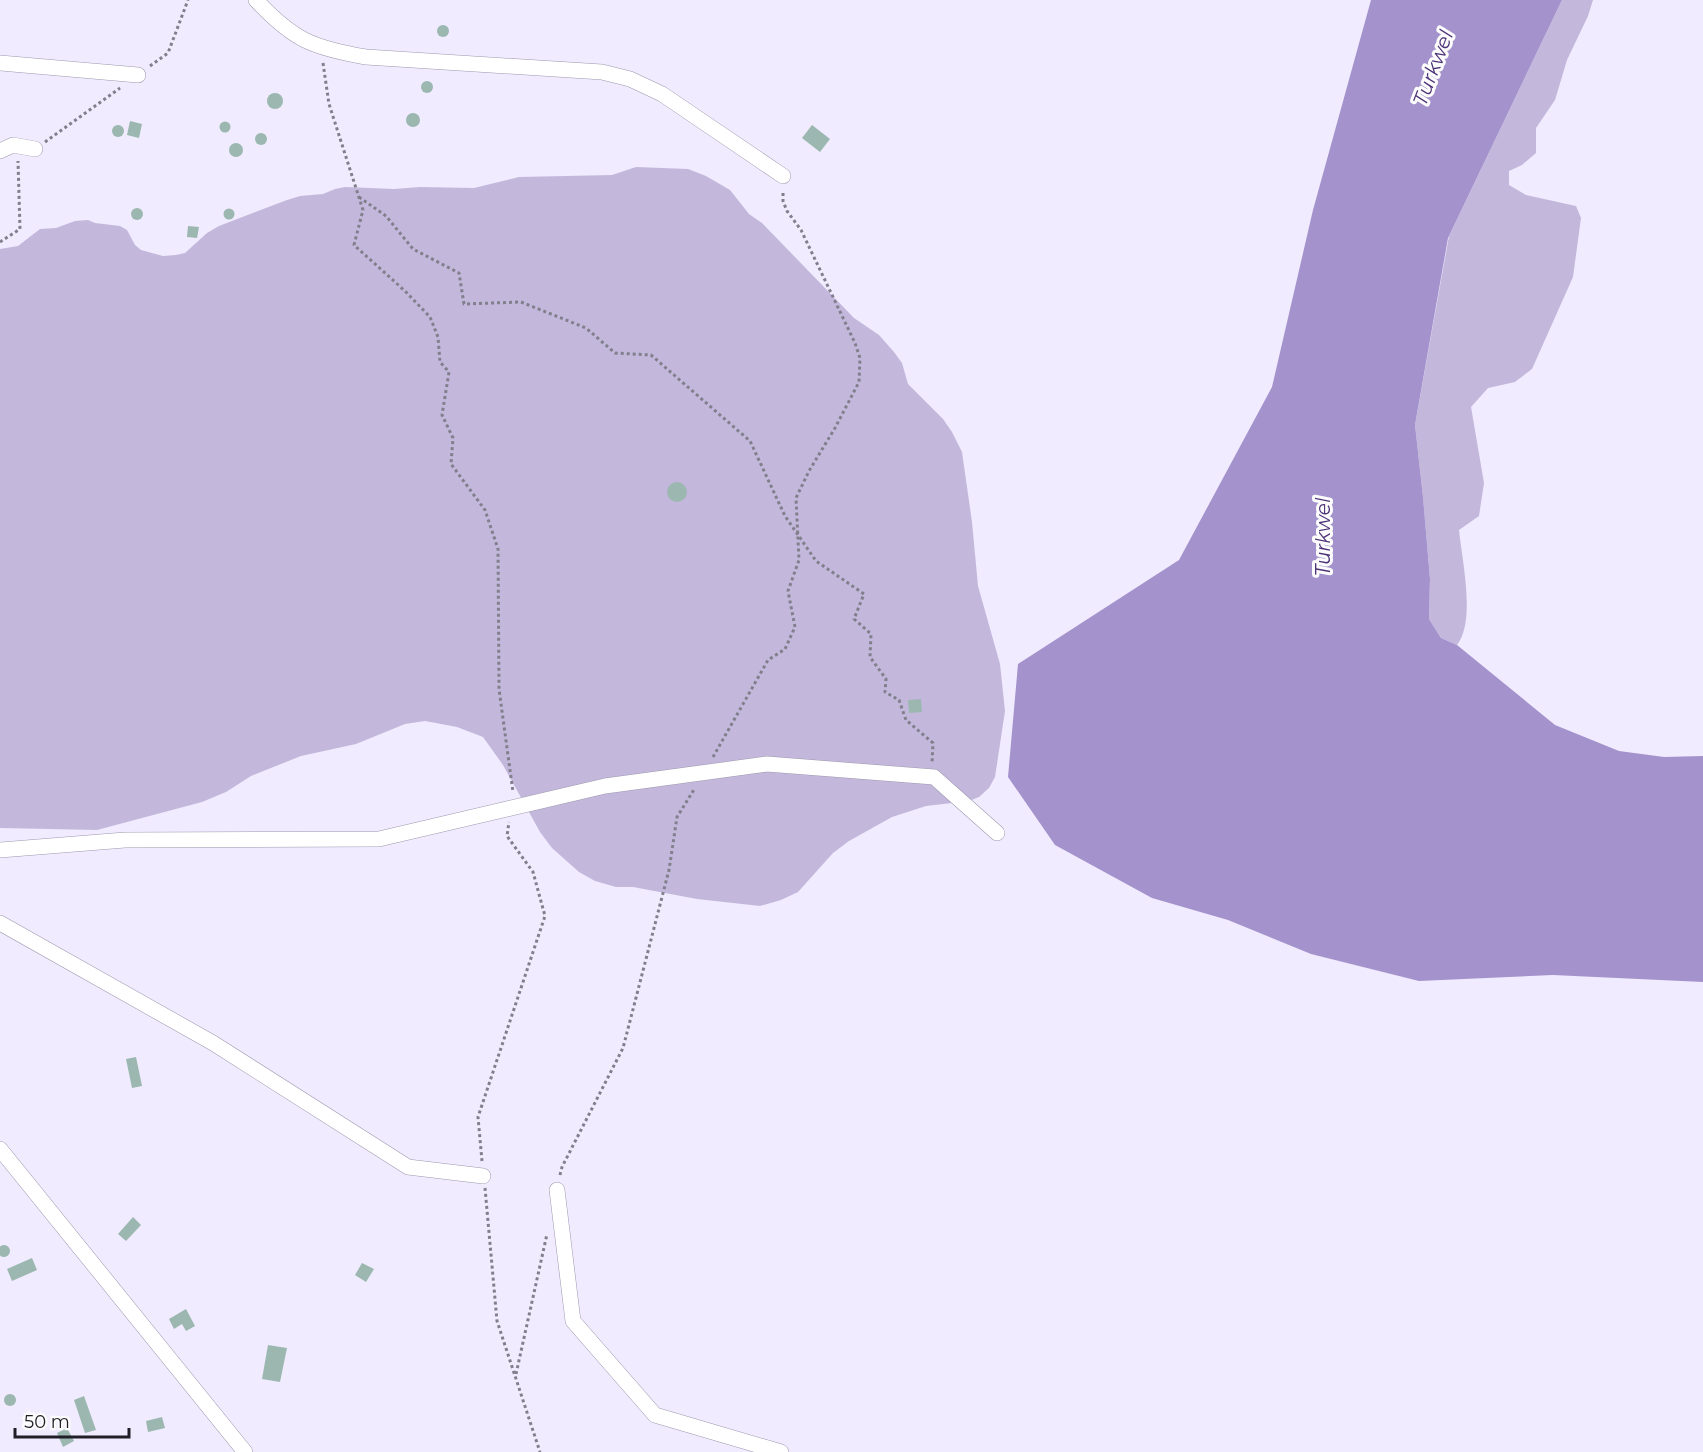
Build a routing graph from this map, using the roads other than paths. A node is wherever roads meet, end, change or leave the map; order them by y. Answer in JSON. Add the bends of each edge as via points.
{"nodes":[{"id":1,"x":256,"y":0,"type":"edge"},
{"id":2,"x":0,"y":63,"type":"edge"},
{"id":3,"x":138,"y":75,"type":"road end"},
{"id":4,"x":35,"y":149,"type":"road end"},
{"id":5,"x":0,"y":151,"type":"edge"},
{"id":6,"x":783,"y":176,"type":"dead end"},
{"id":7,"x":997,"y":833,"type":"dead end"},
{"id":8,"x":0,"y":850,"type":"edge"},
{"id":9,"x":0,"y":923,"type":"edge"},
{"id":10,"x":0,"y":1149,"type":"edge"},
{"id":11,"x":483,"y":1176,"type":"road end"},
{"id":12,"x":557,"y":1190,"type":"dead end"},
{"id":13,"x":245,"y":1452,"type":"edge"},
{"id":14,"x":781,"y":1452,"type":"edge"}],
"edges":[{"from":1,"to":6,"type":"street","via":[[291,34],[321,48],[366,57],[602,72],[630,79],[662,94]]},
{"from":2,"to":3,"type":"street"},
{"from":4,"to":5,"type":"street","via":[[13,145]]},
{"from":7,"to":8,"type":"street","via":[[934,777],[767,764],[605,786],[379,839],[125,840]]},
{"from":9,"to":11,"type":"street","via":[[213,1043],[408,1167]]},
{"from":10,"to":13,"type":"street"},
{"from":12,"to":14,"type":"street","via":[[573,1321],[655,1415]]}]}
